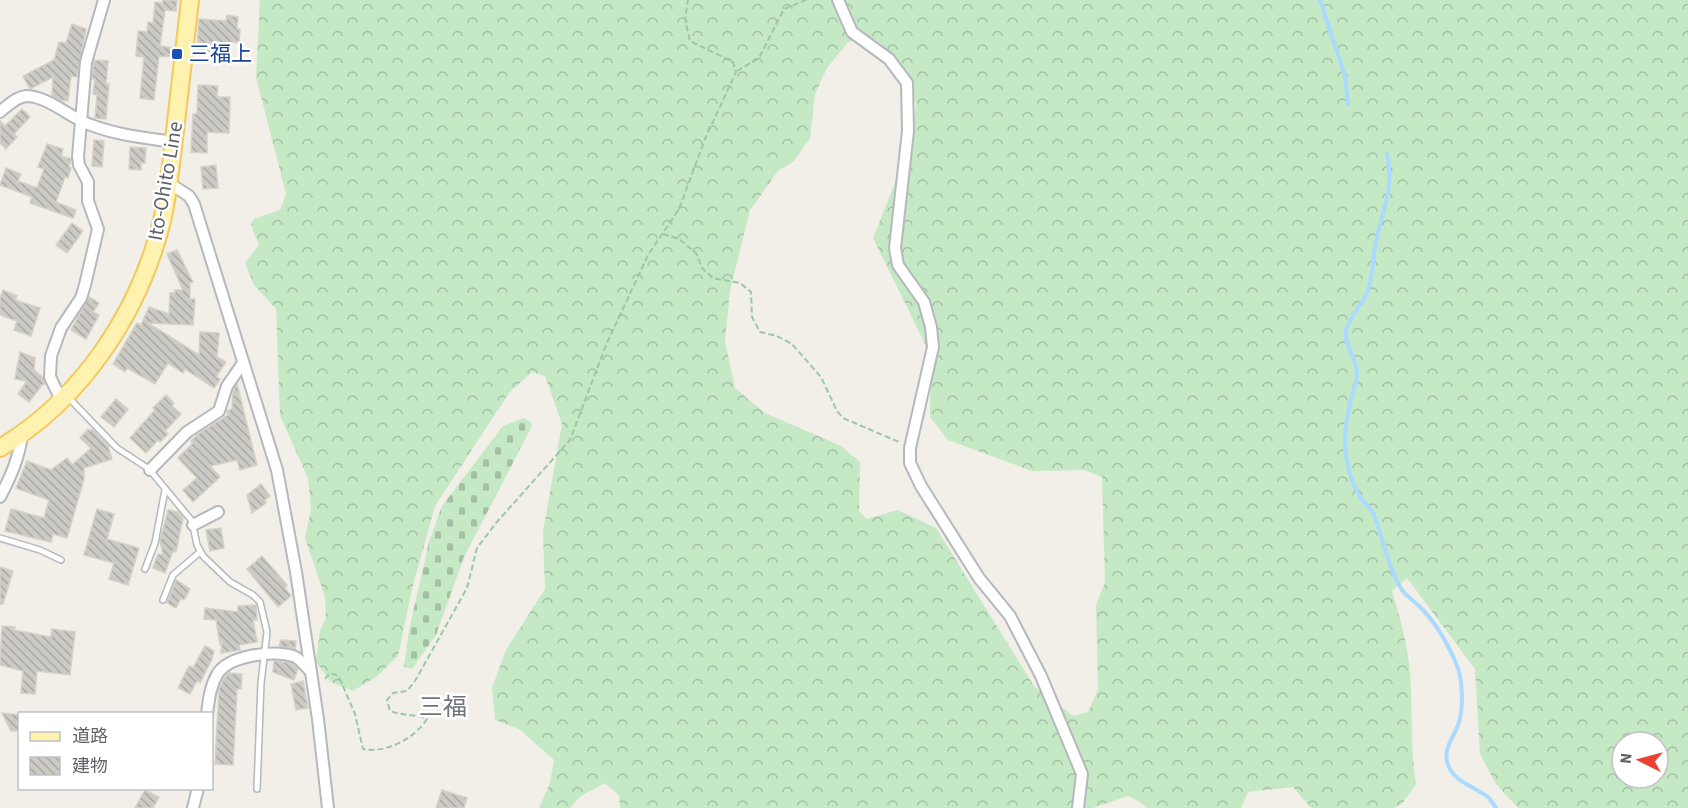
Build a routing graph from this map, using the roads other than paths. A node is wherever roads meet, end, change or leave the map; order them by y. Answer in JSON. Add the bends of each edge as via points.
{"nodes":[{"id":1,"x":104,"y":0,"type":"edge"},
{"id":2,"x":190,"y":0,"type":"edge"},
{"id":3,"x":837,"y":0,"type":"edge"},
{"id":4,"x":0,"y":112,"type":"edge"},
{"id":5,"x":81,"y":120,"type":"junction"},
{"id":6,"x":173,"y":142,"type":"junction"},
{"id":7,"x":169,"y":183,"type":"junction"},
{"id":8,"x":243,"y":363,"type":"junction"},
{"id":9,"x":64,"y":398,"type":"junction"},
{"id":10,"x":22,"y":435,"type":"junction"},
{"id":11,"x":0,"y":448,"type":"edge"},
{"id":12,"x":150,"y":470,"type":"junction"},
{"id":13,"x":165,"y":490,"type":"junction"},
{"id":14,"x":0,"y":496,"type":"edge"},
{"id":15,"x":218,"y":512,"type":"dead end"},
{"id":16,"x":193,"y":525,"type":"junction"},
{"id":17,"x":0,"y":538,"type":"edge"},
{"id":18,"x":200,"y":552,"type":"junction"},
{"id":19,"x":61,"y":560,"type":"dead end"},
{"id":20,"x":145,"y":569,"type":"dead end"},
{"id":21,"x":163,"y":600,"type":"dead end"},
{"id":22,"x":266,"y":654,"type":"junction"},
{"id":23,"x":311,"y":672,"type":"junction"},
{"id":24,"x":207,"y":712,"type":"edge"},
{"id":25,"x":257,"y":789,"type":"dead end"},
{"id":26,"x":198,"y":790,"type":"edge"},
{"id":27,"x":329,"y":807,"type":"edge"},
{"id":28,"x":193,"y":808,"type":"edge"},
{"id":29,"x":1078,"y":808,"type":"edge"}],
"edges":[{"from":1,"to":5,"type":"street","via":[[86,62]]},
{"from":2,"to":6,"type":"main road","name":"Ito-Ohito Line"},
{"from":3,"to":29,"type":"street","via":[[852,32],[889,59],[907,83],[908,131],[895,248],[898,265],[924,302],[933,347],[910,463],[979,578],[1010,616],[1041,676],[1082,774]]},
{"from":4,"to":5,"type":"street","via":[[16,99],[29,96]]},
{"from":5,"to":6,"type":"street","via":[[104,129]]},
{"from":5,"to":9,"type":"street","via":[[79,165],[88,182],[88,201],[98,229],[83,292],[61,328],[51,356],[50,377]]},
{"from":6,"to":7,"type":"main road","name":"Ito-Ohito Line"},
{"from":7,"to":8,"type":"street","via":[[194,204]]},
{"from":7,"to":9,"type":"main road","name":"Ito-Ohito Line","via":[[156,240],[120,326]]},
{"from":8,"to":12,"type":"street","via":[[227,386],[219,411],[188,432]]},
{"from":8,"to":23,"type":"street","via":[[277,470]]},
{"from":9,"to":10,"type":"main road","name":"Ito-Ohito Line"},
{"from":9,"to":12,"type":"lane","via":[[117,448]]},
{"from":10,"to":11,"type":"main road","name":"Ito-Ohito Line"},
{"from":10,"to":14,"type":"street","via":[[15,468]]},
{"from":12,"to":13,"type":"lane"},
{"from":13,"to":16,"type":"lane"},
{"from":13,"to":20,"type":"lane","via":[[155,543]]},
{"from":15,"to":16,"type":"street"},
{"from":16,"to":18,"type":"lane"},
{"from":17,"to":19,"type":"lane"},
{"from":18,"to":21,"type":"lane","via":[[171,577]]},
{"from":18,"to":22,"type":"lane","via":[[230,582],[261,602],[267,624]]},
{"from":22,"to":23,"type":"street","via":[[295,657]]},
{"from":22,"to":24,"type":"street","via":[[241,658],[220,671],[210,688]]},
{"from":22,"to":25,"type":"lane","via":[[261,683]]},
{"from":23,"to":27,"type":"street"},
{"from":26,"to":28,"type":"street"}]}
